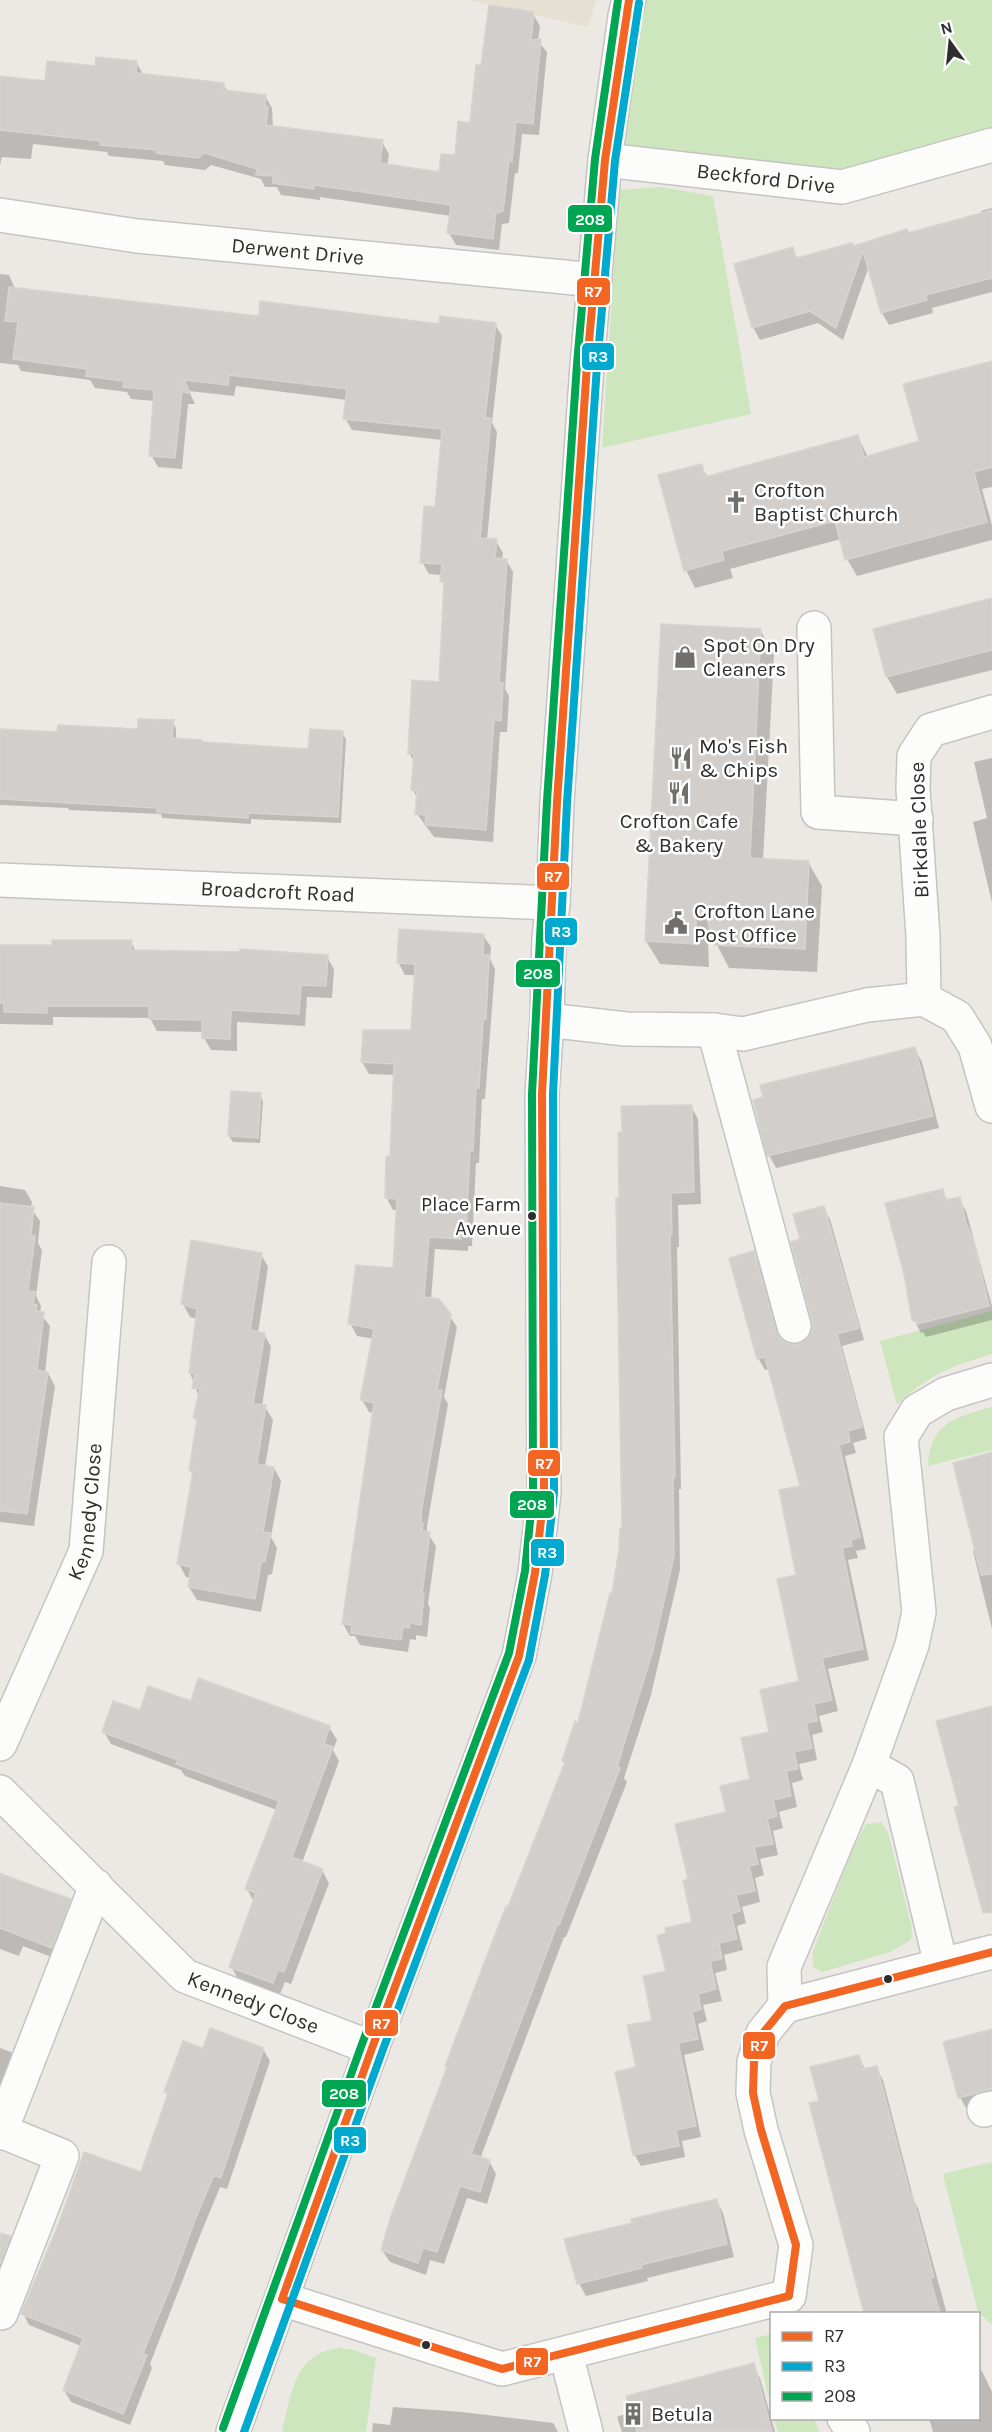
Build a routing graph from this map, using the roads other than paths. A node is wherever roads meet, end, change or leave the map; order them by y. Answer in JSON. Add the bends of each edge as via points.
{"nodes":[{"id":1,"x":629,"y":0,"type":"edge"},
{"id":2,"x":992,"y":145,"type":"edge"},
{"id":3,"x":605,"y":160,"type":"junction"},
{"id":4,"x":0,"y":215,"type":"edge"},
{"id":5,"x":595,"y":280,"type":"junction"},
{"id":6,"x":814,"y":628,"type":"dead end"},
{"id":7,"x":992,"y":712,"type":"edge"},
{"id":8,"x":916,"y":819,"type":"junction"},
{"id":9,"x":0,"y":880,"type":"edge"},
{"id":10,"x":553,"y":903,"type":"junction"},
{"id":11,"x":924,"y":999,"type":"junction"},
{"id":12,"x":547,"y":1020,"type":"junction"},
{"id":13,"x":714,"y":1030,"type":"junction"},
{"id":14,"x":992,"y":1106,"type":"edge"},
{"id":15,"x":109,"y":1262,"type":"dead end"},
{"id":16,"x":794,"y":1326,"type":"dead end"},
{"id":17,"x":992,"y":1380,"type":"edge"},
{"id":18,"x":0,"y":1744,"type":"edge"},
{"id":19,"x":869,"y":1764,"type":"junction"},
{"id":20,"x":0,"y":1792,"type":"edge"},
{"id":21,"x":96,"y":1886,"type":"junction"},
{"id":22,"x":992,"y":1952,"type":"edge"},
{"id":23,"x":941,"y":1965,"type":"junction"},
{"id":24,"x":785,"y":2007,"type":"junction"},
{"id":25,"x":372,"y":2048,"type":"junction"},
{"id":26,"x":0,"y":2132,"type":"edge"},
{"id":27,"x":282,"y":2299,"type":"junction"},
{"id":28,"x":798,"y":2305,"type":"edge"},
{"id":29,"x":1,"y":2313,"type":"edge"},
{"id":30,"x":566,"y":2354,"type":"junction"},
{"id":31,"x":233,"y":2432,"type":"edge"},
{"id":32,"x":586,"y":2432,"type":"edge"}],
"edges":[{"from":1,"to":3,"type":"street"},
{"from":2,"to":3,"type":"street","name":"Beckford Drive","via":[[842,187]]},
{"from":3,"to":5,"type":"street"},
{"from":4,"to":5,"type":"street","name":"Derwent Drive","via":[[137,236]]},
{"from":5,"to":10,"type":"street"},
{"from":6,"to":8,"type":"street","via":[[818,812]]},
{"from":7,"to":8,"type":"street","name":"Birkdale Close","via":[[931,730],[914,756]]},
{"from":8,"to":11,"type":"street","name":"Birkdale Close"},
{"from":9,"to":10,"type":"street","name":"Broadcroft Road"},
{"from":10,"to":12,"type":"street"},
{"from":11,"to":13,"type":"street","via":[[867,1005],[744,1034]]},
{"from":11,"to":14,"type":"street","via":[[957,1017],[975,1046]]},
{"from":12,"to":13,"type":"street","via":[[626,1029]]},
{"from":12,"to":25,"type":"street","via":[[542,1094],[544,1493],[535,1573],[519,1656]]},
{"from":13,"to":16,"type":"street"},
{"from":15,"to":18,"type":"street","name":"Kennedy Close","via":[[86,1551]]},
{"from":17,"to":19,"type":"street","via":[[946,1394],[917,1411],[901,1437],[919,1612],[912,1645]]},
{"from":19,"to":23,"type":"street","via":[[897,1781]]},
{"from":19,"to":24,"type":"street","via":[[784,1967]]},
{"from":20,"to":21,"type":"street","name":"Kennedy Close"},
{"from":21,"to":25,"type":"street","name":"Kennedy Close","via":[[185,1976]]},
{"from":21,"to":26,"type":"street"},
{"from":22,"to":23,"type":"street"},
{"from":23,"to":24,"type":"street"},
{"from":24,"to":28,"type":"street","via":[[764,2033],[754,2062],[753,2093],[796,2245]]},
{"from":25,"to":27,"type":"street"},
{"from":26,"to":29,"type":"street","via":[[62,2156]]},
{"from":27,"to":30,"type":"street","via":[[502,2369]]},
{"from":27,"to":31,"type":"street"},
{"from":28,"to":30,"type":"street"},
{"from":30,"to":32,"type":"street"}]}
